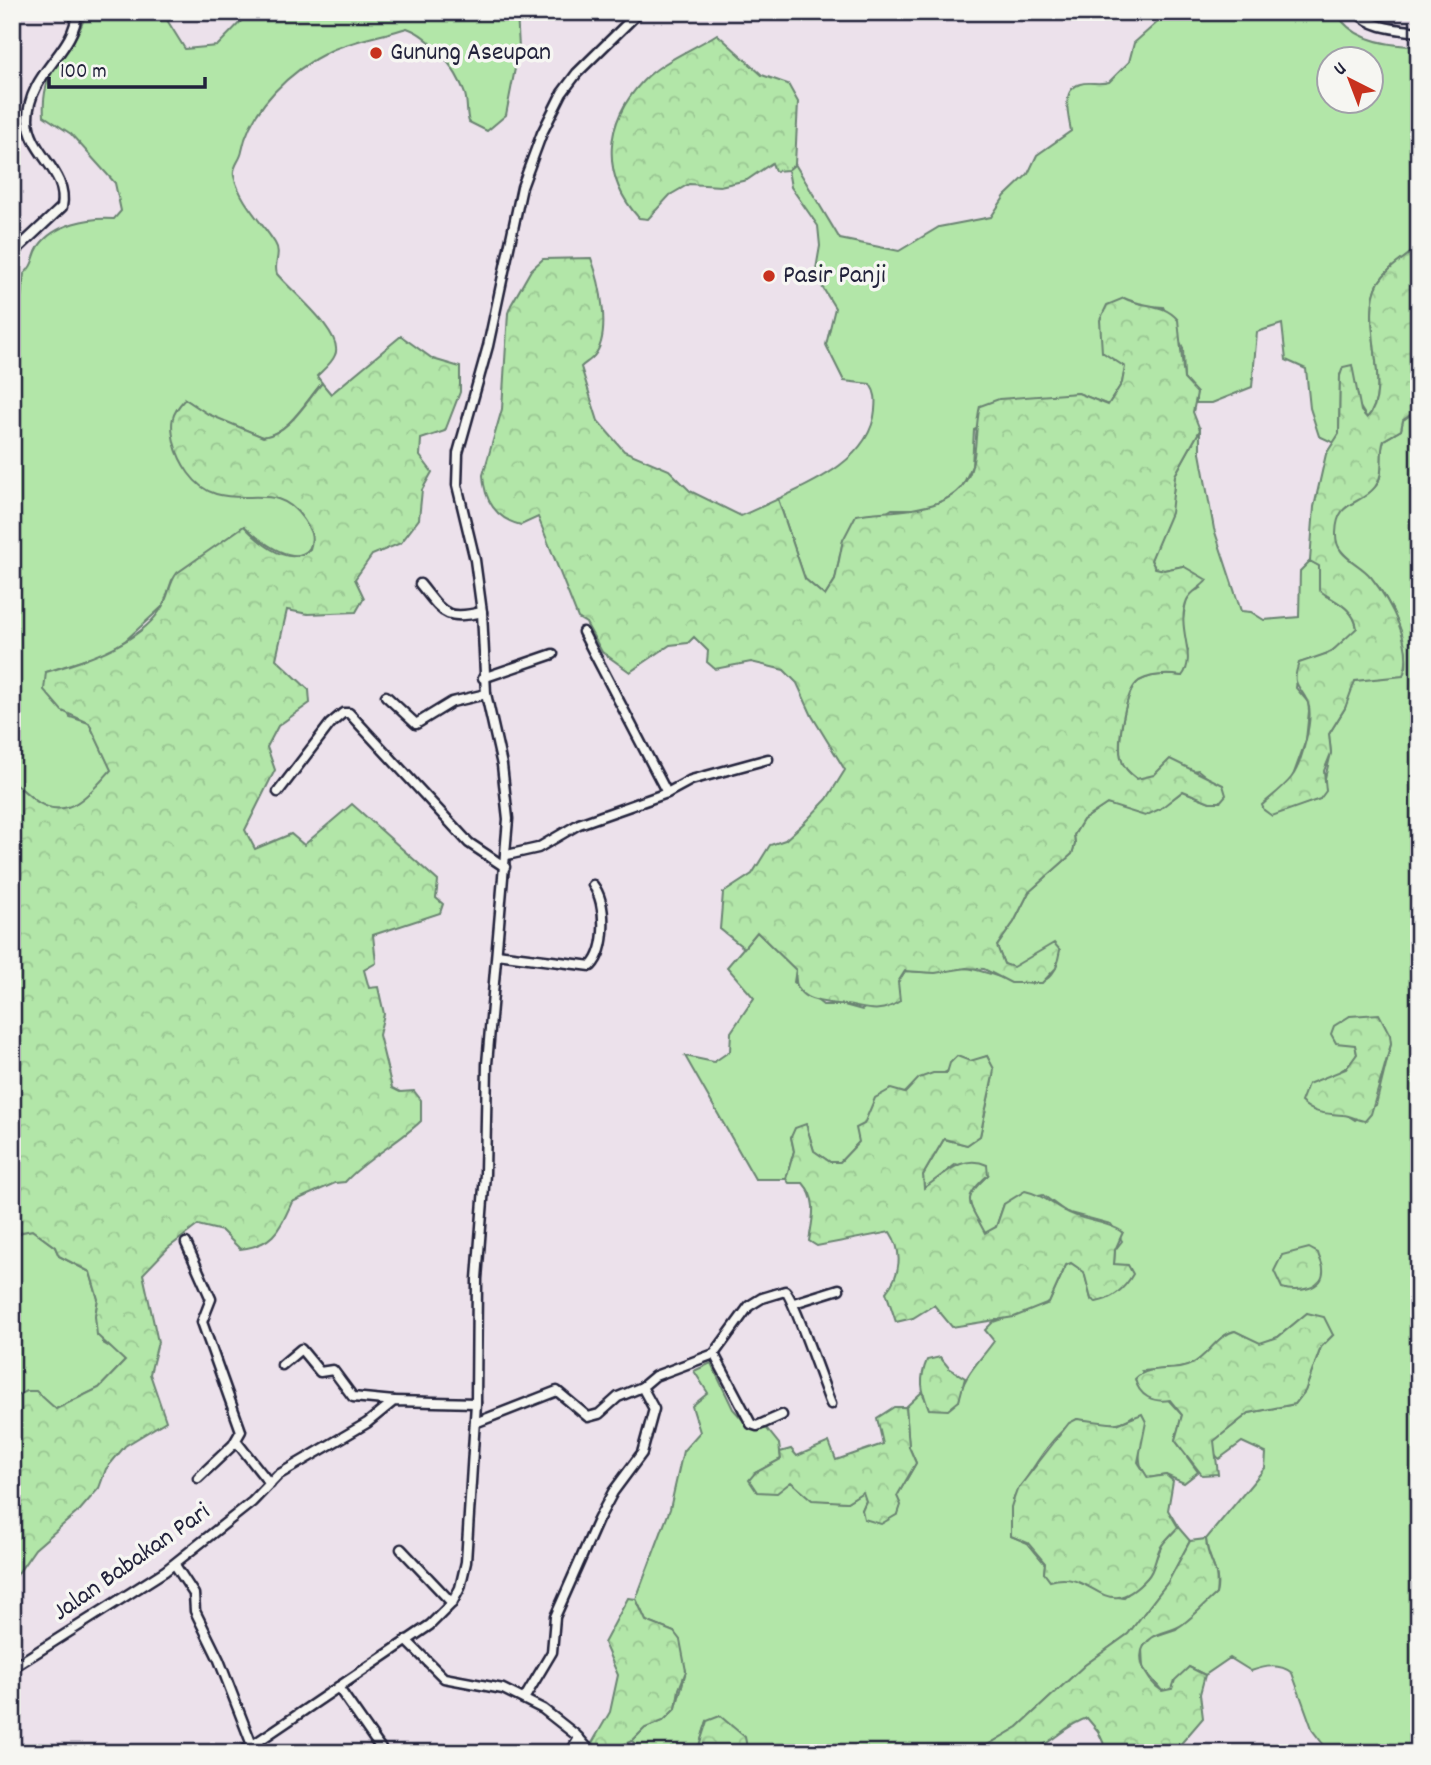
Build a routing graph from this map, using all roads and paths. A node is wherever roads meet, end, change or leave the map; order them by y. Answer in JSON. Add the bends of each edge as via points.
{"nodes":[{"id":1,"x":77,"y":12,"type":"edge"},
{"id":2,"x":639,"y":12,"type":"edge"},
{"id":3,"x":1357,"y":12,"type":"edge"},
{"id":4,"x":1419,"y":32,"type":"edge"},
{"id":5,"x":12,"y":254,"type":"edge"},
{"id":6,"x":420,"y":584,"type":"dead end"},
{"id":7,"x":482,"y":612,"type":"junction"},
{"id":8,"x":583,"y":632,"type":"dead end"},
{"id":9,"x":553,"y":654,"type":"dead end"},
{"id":10,"x":483,"y":678,"type":"junction"},
{"id":11,"x":486,"y":694,"type":"junction"},
{"id":12,"x":386,"y":696,"type":"dead end"},
{"id":13,"x":768,"y":759,"type":"dead end"},
{"id":14,"x":278,"y":792,"type":"dead end"},
{"id":15,"x":667,"y":793,"type":"junction"},
{"id":16,"x":507,"y":855,"type":"junction"},
{"id":17,"x":505,"y":867,"type":"junction"},
{"id":18,"x":593,"y":885,"type":"dead end"},
{"id":19,"x":498,"y":954,"type":"junction"},
{"id":20,"x":186,"y":1243,"type":"dead end"},
{"id":21,"x":839,"y":1289,"type":"dead end"},
{"id":22,"x":794,"y":1303,"type":"junction"},
{"id":23,"x":714,"y":1354,"type":"junction"},
{"id":24,"x":282,"y":1365,"type":"dead end"},
{"id":25,"x":642,"y":1387,"type":"junction"},
{"id":26,"x":394,"y":1401,"type":"junction"},
{"id":27,"x":476,"y":1403,"type":"junction"},
{"id":28,"x":831,"y":1404,"type":"dead end"},
{"id":29,"x":782,"y":1415,"type":"dead end"},
{"id":30,"x":475,"y":1423,"type":"junction"},
{"id":31,"x":236,"y":1441,"type":"junction"},
{"id":32,"x":198,"y":1478,"type":"dead end"},
{"id":33,"x":270,"y":1484,"type":"junction"},
{"id":34,"x":401,"y":1549,"type":"dead end"},
{"id":35,"x":175,"y":1564,"type":"junction"},
{"id":36,"x":452,"y":1603,"type":"junction"},
{"id":37,"x":406,"y":1640,"type":"junction"},
{"id":38,"x":12,"y":1668,"type":"edge"},
{"id":39,"x":338,"y":1687,"type":"junction"},
{"id":40,"x":524,"y":1699,"type":"junction"},
{"id":41,"x":579,"y":1738,"type":"junction"},
{"id":42,"x":252,"y":1745,"type":"junction"},
{"id":43,"x":241,"y":1753,"type":"edge"},
{"id":44,"x":384,"y":1753,"type":"edge"},
{"id":45,"x":570,"y":1753,"type":"edge"},
{"id":46,"x":592,"y":1753,"type":"edge"}],
"edges":[{"from":1,"to":5,"type":"street","via":[[71,36],[37,80],[28,121],[31,136],[62,183],[62,207]]},
{"from":2,"to":7,"type":"street","via":[[562,93],[522,187],[488,346],[457,461],[457,485]]},
{"from":3,"to":4,"type":"street","via":[[1382,27]]},
{"from":6,"to":7,"type":"street","via":[[448,616]]},
{"from":7,"to":10,"type":"street"},
{"from":8,"to":15,"type":"street"},
{"from":9,"to":10,"type":"street"},
{"from":10,"to":11,"type":"street"},
{"from":11,"to":12,"type":"street","via":[[452,702],[416,724]]},
{"from":11,"to":16,"type":"street","via":[[502,765]]},
{"from":13,"to":15,"type":"street","via":[[691,780]]},
{"from":14,"to":17,"type":"street","via":[[330,724],[349,713],[469,843]]},
{"from":15,"to":16,"type":"street","via":[[579,824],[531,850]]},
{"from":16,"to":17,"type":"street"},
{"from":17,"to":19,"type":"street"},
{"from":18,"to":19,"type":"street","via":[[604,908],[600,943],[591,966]]},
{"from":19,"to":27,"type":"street","via":[[487,1064]]},
{"from":20,"to":31,"type":"street","via":[[211,1299],[202,1322],[240,1425]]},
{"from":21,"to":22,"type":"street"},
{"from":22,"to":23,"type":"street","via":[[785,1291],[754,1302]]},
{"from":22,"to":28,"type":"street"},
{"from":23,"to":25,"type":"street","via":[[659,1374]]},
{"from":23,"to":29,"type":"street","via":[[751,1424],[757,1426]]},
{"from":24,"to":26,"type":"street","via":[[301,1349],[320,1372],[331,1369],[338,1374],[353,1397]]},
{"from":25,"to":30,"type":"street","via":[[618,1397],[593,1417],[557,1391]]},
{"from":25,"to":40,"type":"street","via":[[654,1409],[642,1452],[598,1520],[555,1617],[552,1652]]},
{"from":26,"to":27,"type":"street"},
{"from":26,"to":33,"type":"street","name":"Jalan Babakan Pari"},
{"from":27,"to":30,"type":"street"},
{"from":30,"to":36,"type":"street","via":[[466,1562]]},
{"from":31,"to":32,"type":"street"},
{"from":31,"to":33,"type":"street"},
{"from":33,"to":35,"type":"street","name":"Jalan Babakan Pari"},
{"from":34,"to":36,"type":"street"},
{"from":35,"to":38,"type":"street","name":"Jalan Babakan Pari"},
{"from":35,"to":42,"type":"street","via":[[194,1594],[195,1611]]},
{"from":36,"to":37,"type":"street"},
{"from":37,"to":39,"type":"street"},
{"from":37,"to":40,"type":"street","via":[[444,1678],[503,1689]]},
{"from":39,"to":42,"type":"street"},
{"from":39,"to":44,"type":"street"},
{"from":40,"to":41,"type":"street"},
{"from":41,"to":45,"type":"street"},
{"from":41,"to":46,"type":"street"},
{"from":42,"to":43,"type":"street"}]}
